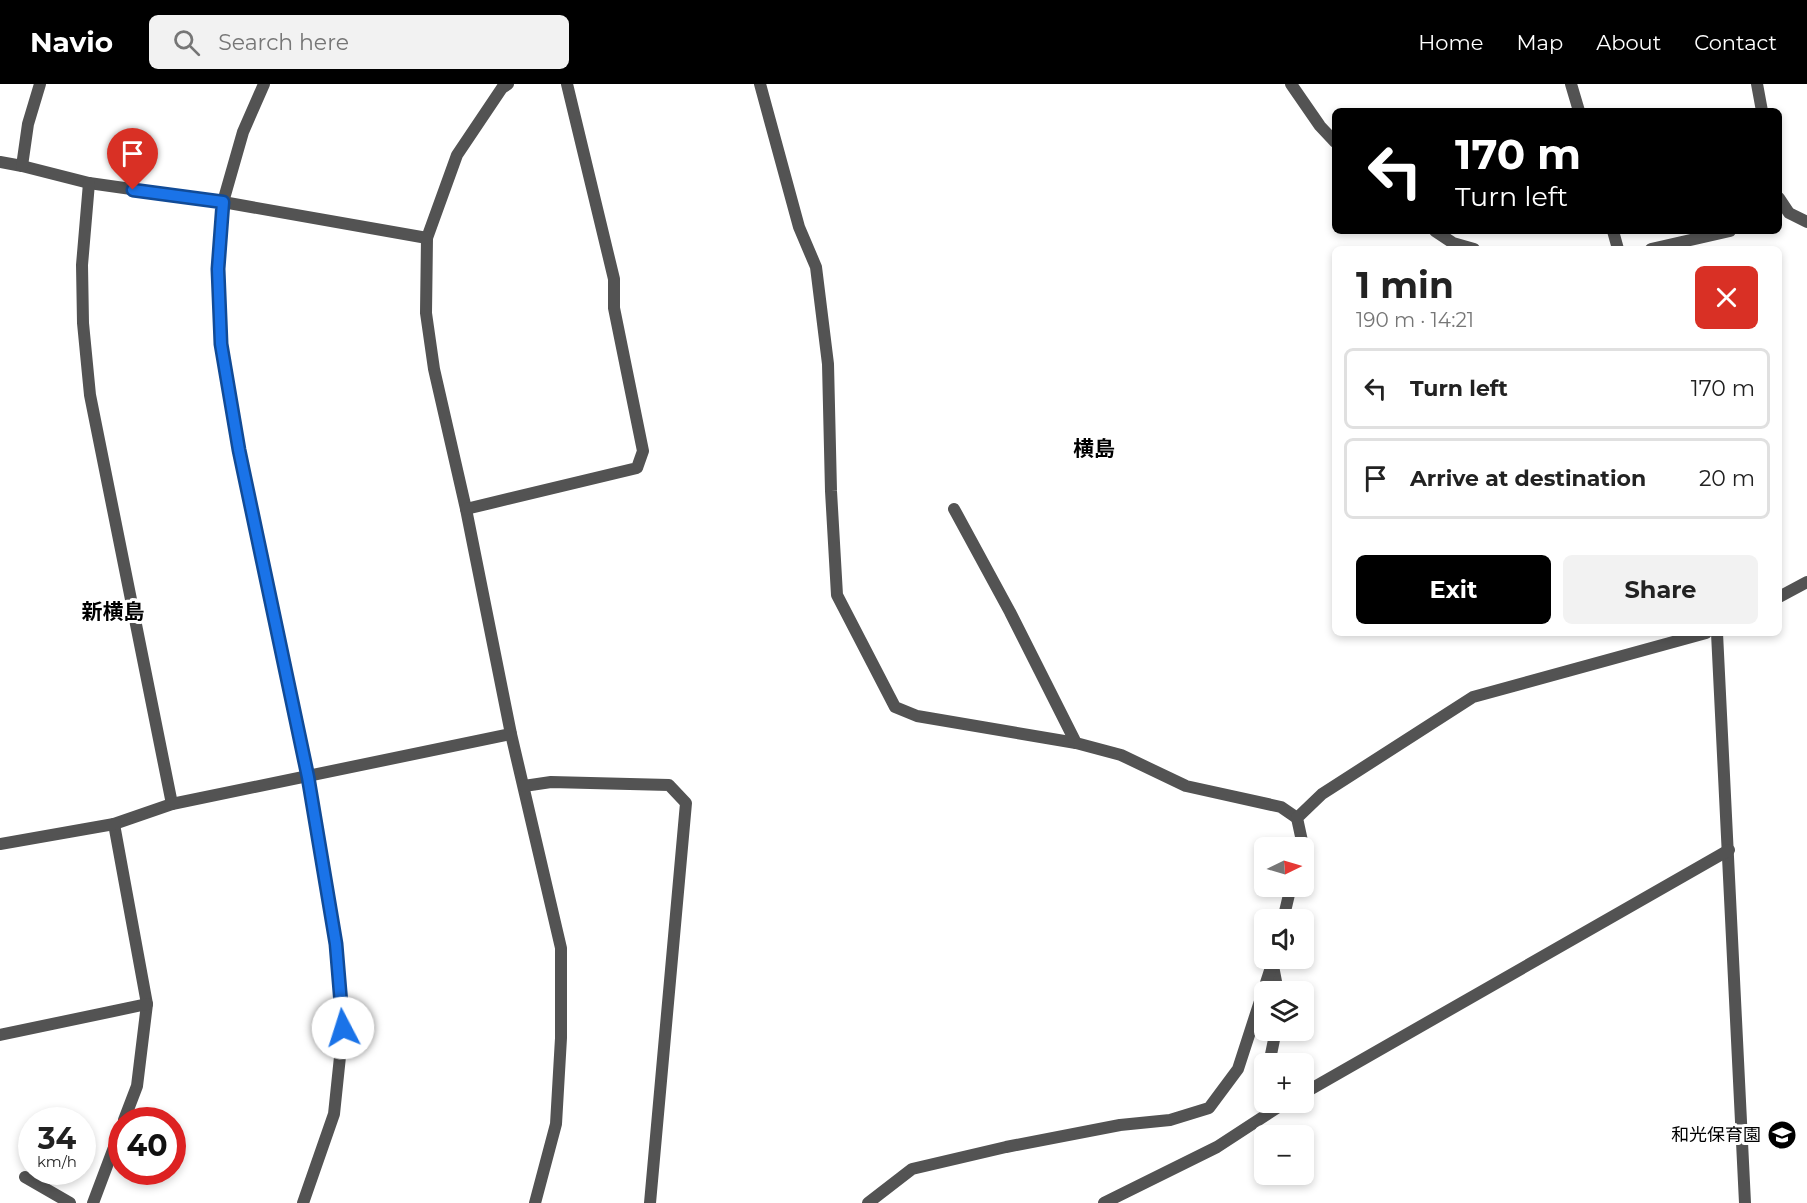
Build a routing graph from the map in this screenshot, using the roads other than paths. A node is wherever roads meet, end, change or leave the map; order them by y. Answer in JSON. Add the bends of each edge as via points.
{"nodes":[{"id":1,"x":39,"y":84,"type":"edge"},
{"id":2,"x":264,"y":84,"type":"edge"},
{"id":3,"x":508,"y":84,"type":"edge"},
{"id":4,"x":567,"y":84,"type":"edge"},
{"id":5,"x":760,"y":84,"type":"edge"},
{"id":6,"x":1291,"y":84,"type":"edge"},
{"id":7,"x":1571,"y":84,"type":"edge"},
{"id":8,"x":1757,"y":84,"type":"edge"},
{"id":9,"x":1578,"y":108,"type":"edge"},
{"id":10,"x":1761,"y":108,"type":"edge"},
{"id":11,"x":1332,"y":139,"type":"edge"},
{"id":12,"x":0,"y":162,"type":"edge"},
{"id":13,"x":22,"y":166,"type":"junction"},
{"id":14,"x":88,"y":183,"type":"junction"},
{"id":15,"x":223,"y":202,"type":"junction"},
{"id":16,"x":1782,"y":202,"type":"edge"},
{"id":17,"x":1801,"y":219,"type":"edge"},
{"id":18,"x":1782,"y":220,"type":"edge"},
{"id":19,"x":1440,"y":234,"type":"edge"},
{"id":20,"x":1717,"y":234,"type":"edge"},
{"id":21,"x":427,"y":238,"type":"junction"},
{"id":22,"x":1464,"y":246,"type":"edge"},
{"id":23,"x":1664,"y":246,"type":"edge"},
{"id":24,"x":466,"y":509,"type":"junction"},
{"id":25,"x":954,"y":509,"type":"dead end"},
{"id":26,"x":1807,"y":582,"type":"edge"},
{"id":27,"x":1782,"y":595,"type":"edge"},
{"id":28,"x":1695,"y":636,"type":"edge"},
{"id":29,"x":1717,"y":636,"type":"edge"},
{"id":30,"x":511,"y":734,"type":"junction"},
{"id":31,"x":1076,"y":743,"type":"junction"},
{"id":32,"x":308,"y":777,"type":"junction"},
{"id":33,"x":524,"y":786,"type":"junction"},
{"id":34,"x":172,"y":804,"type":"junction"},
{"id":35,"x":1297,"y":818,"type":"junction"},
{"id":36,"x":114,"y":824,"type":"junction"},
{"id":37,"x":1301,"y":837,"type":"edge"},
{"id":38,"x":0,"y":844,"type":"edge"},
{"id":39,"x":1729,"y":850,"type":"junction"},
{"id":40,"x":1270,"y":969,"type":"edge"},
{"id":41,"x":147,"y":1004,"type":"junction"},
{"id":42,"x":0,"y":1035,"type":"edge"},
{"id":43,"x":1314,"y":1087,"type":"edge"},
{"id":44,"x":129,"y":1107,"type":"edge"},
{"id":45,"x":1262,"y":1113,"type":"edge"},
{"id":46,"x":108,"y":1163,"type":"edge"},
{"id":47,"x":39,"y":1185,"type":"edge"},
{"id":48,"x":70,"y":1203,"type":"edge"},
{"id":49,"x":93,"y":1203,"type":"edge"},
{"id":50,"x":303,"y":1203,"type":"edge"},
{"id":51,"x":535,"y":1203,"type":"edge"},
{"id":52,"x":650,"y":1203,"type":"edge"},
{"id":53,"x":868,"y":1203,"type":"edge"},
{"id":54,"x":1104,"y":1203,"type":"edge"},
{"id":55,"x":1745,"y":1203,"type":"edge"}],
"edges":[{"from":1,"to":13,"type":"street"},
{"from":2,"to":15,"type":"street","via":[[243,132]]},
{"from":3,"to":21,"type":"street","via":[[457,155]]},
{"from":4,"to":24,"type":"street","via":[[614,279],[614,308],[643,450],[637,468]]},
{"from":5,"to":31,"type":"street","via":[[800,227],[816,267],[828,364],[837,595],[895,707],[917,716]]},
{"from":6,"to":11,"type":"street"},
{"from":7,"to":9,"type":"street"},
{"from":8,"to":10,"type":"street"},
{"from":12,"to":13,"type":"street"},
{"from":13,"to":14,"type":"street"},
{"from":14,"to":15,"type":"street"},
{"from":14,"to":34,"type":"street","via":[[82,265],[90,395]]},
{"from":15,"to":21,"type":"street"},
{"from":15,"to":32,"type":"street","via":[[218,269],[221,344],[239,450]]},
{"from":16,"to":17,"type":"street","via":[[1789,213]]},
{"from":17,"to":18,"type":"street"},
{"from":19,"to":22,"type":"street"},
{"from":20,"to":23,"type":"street"},
{"from":21,"to":24,"type":"street","via":[[426,313],[434,369]]},
{"from":24,"to":30,"type":"street"},
{"from":25,"to":31,"type":"street"},
{"from":26,"to":27,"type":"street"},
{"from":28,"to":35,"type":"street","via":[[1473,698],[1322,794]]},
{"from":29,"to":39,"type":"street"},
{"from":30,"to":32,"type":"street"},
{"from":30,"to":33,"type":"street"},
{"from":31,"to":35,"type":"street","via":[[1121,755],[1186,786],[1281,807]]},
{"from":32,"to":34,"type":"street"},
{"from":32,"to":50,"type":"street","via":[[336,944],[343,1028],[334,1114]]},
{"from":33,"to":51,"type":"street","via":[[561,948],[556,1124]]},
{"from":33,"to":52,"type":"street","via":[[550,782],[669,785],[686,803]]},
{"from":34,"to":36,"type":"street"},
{"from":35,"to":37,"type":"street"},
{"from":36,"to":38,"type":"street"},
{"from":36,"to":41,"type":"street"},
{"from":39,"to":43,"type":"street"},
{"from":39,"to":55,"type":"street"},
{"from":40,"to":53,"type":"street","via":[[1238,1069],[1209,1108],[1170,1120],[1085,1131],[912,1169]]},
{"from":41,"to":42,"type":"street"},
{"from":41,"to":44,"type":"street","via":[[137,1086]]},
{"from":45,"to":54,"type":"street","via":[[1217,1147]]},
{"from":46,"to":49,"type":"street"},
{"from":47,"to":48,"type":"street"}]}
